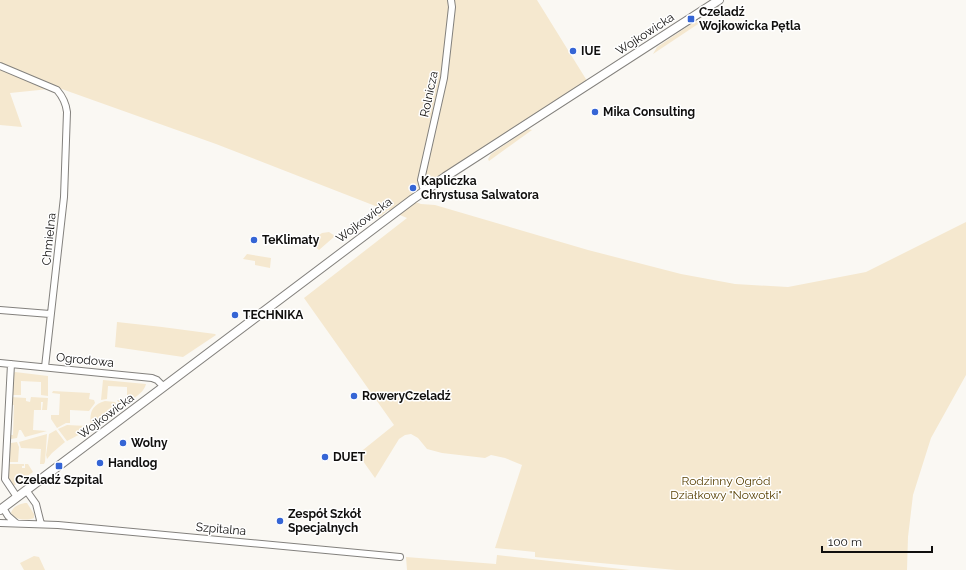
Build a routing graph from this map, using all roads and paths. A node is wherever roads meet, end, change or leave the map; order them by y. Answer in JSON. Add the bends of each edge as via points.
{"nodes":[{"id":1,"x":451,"y":0,"type":"edge"},
{"id":2,"x":720,"y":0,"type":"edge"},
{"id":3,"x":0,"y":66,"type":"edge"},
{"id":4,"x":424,"y":191,"type":"junction"},
{"id":5,"x":0,"y":310,"type":"edge"},
{"id":6,"x":50,"y":314,"type":"junction"},
{"id":7,"x":0,"y":363,"type":"edge"},
{"id":8,"x":11,"y":364,"type":"junction"},
{"id":9,"x":45,"y":367,"type":"junction"},
{"id":10,"x":164,"y":387,"type":"junction"},
{"id":11,"x":3,"y":448,"type":"edge"},
{"id":12,"x":26,"y":490,"type":"junction"},
{"id":13,"x":17,"y":497,"type":"junction"},
{"id":14,"x":1,"y":509,"type":"edge"},
{"id":15,"x":0,"y":523,"type":"edge"},
{"id":16,"x":16,"y":523,"type":"junction"},
{"id":17,"x":41,"y":524,"type":"junction"},
{"id":18,"x":400,"y":557,"type":"dead end"}],
"edges":[{"from":1,"to":4,"type":"street","name":"Rolnicza","via":[[444,78],[421,180]]},
{"from":2,"to":4,"type":"street","name":"Wojkowicka"},
{"from":3,"to":6,"type":"street","name":"Chmielna","via":[[57,90],[66,102],[64,197]]},
{"from":4,"to":10,"type":"street","name":"Wojkowicka"},
{"from":5,"to":6,"type":"street"},
{"from":6,"to":9,"type":"street","name":"Chmielna"},
{"from":7,"to":8,"type":"street","name":"Ogrodowa"},
{"from":8,"to":9,"type":"street","name":"Ogrodowa"},
{"from":8,"to":11,"type":"street"},
{"from":9,"to":10,"type":"street","name":"Ogrodowa","via":[[152,378]]},
{"from":10,"to":12,"type":"street","name":"Wojkowicka"},
{"from":11,"to":13,"type":"street","via":[[5,479]]},
{"from":12,"to":13,"type":"street","name":"Wojkowicka"},
{"from":12,"to":17,"type":"street","via":[[36,504]]},
{"from":13,"to":14,"type":"street","name":"Wojkowicka"},
{"from":14,"to":16,"type":"street"},
{"from":15,"to":16,"type":"street","name":"Szpitalna"},
{"from":16,"to":17,"type":"street","name":"Szpitalna"},
{"from":17,"to":18,"type":"street","name":"Szpitalna"}]}
